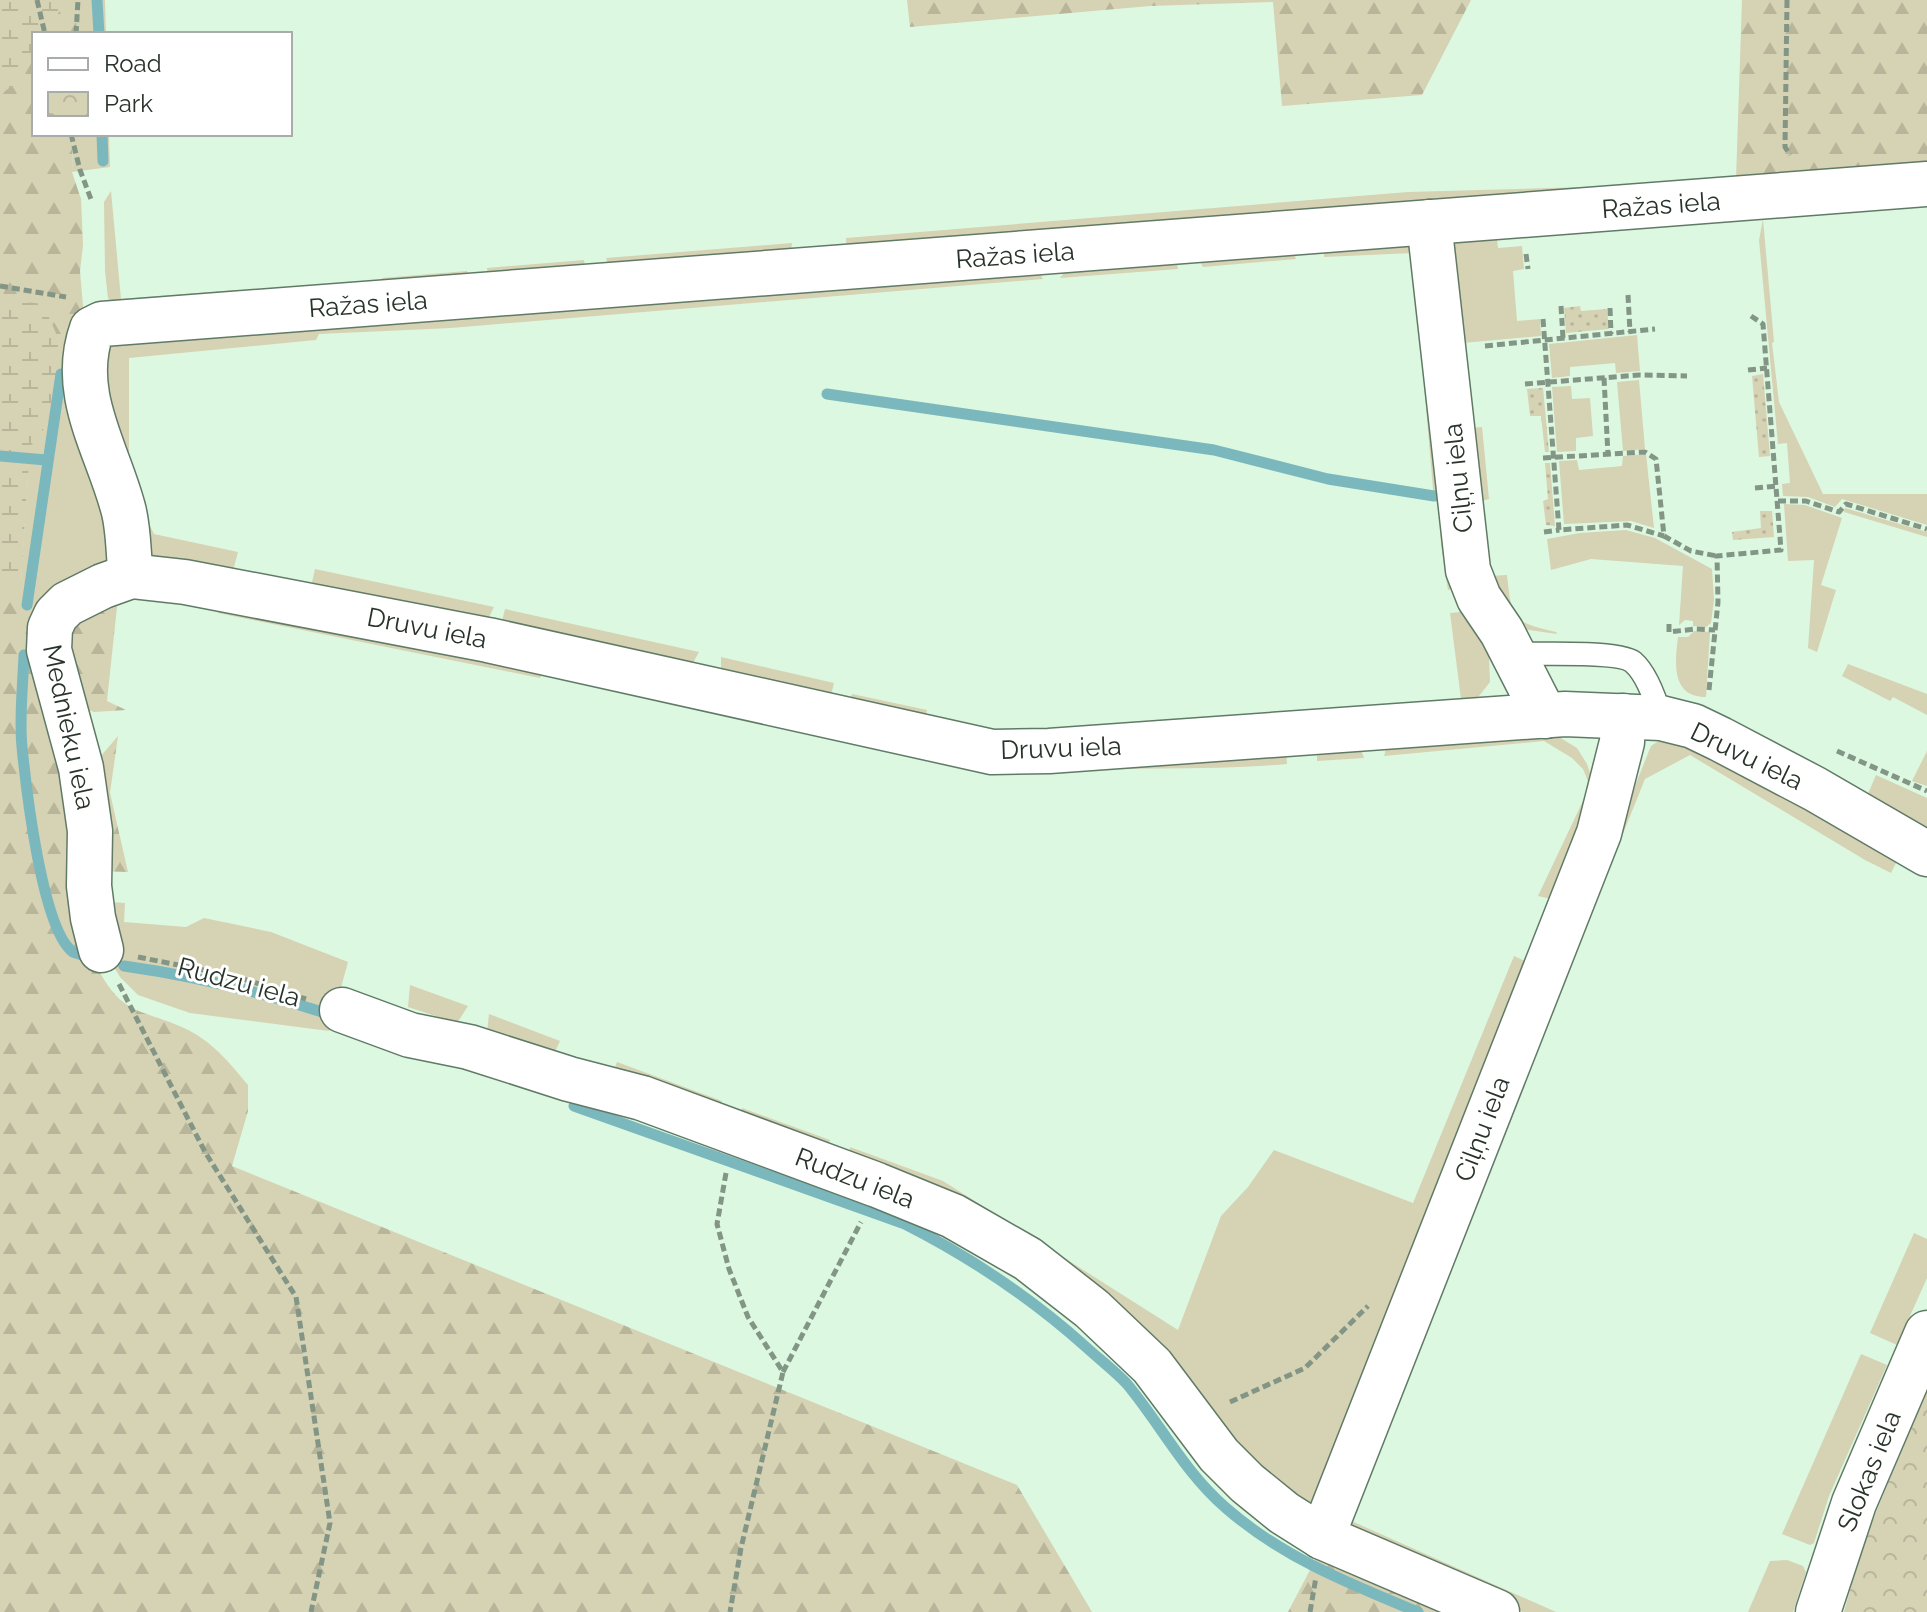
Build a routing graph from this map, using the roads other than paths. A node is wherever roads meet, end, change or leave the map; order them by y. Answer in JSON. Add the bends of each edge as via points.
{"nodes":[{"id":1,"x":1927,"y":184,"type":"edge"},
{"id":2,"x":1429,"y":222,"type":"junction"},
{"id":3,"x":131,"y":576,"type":"junction"},
{"id":4,"x":1514,"y":654,"type":"junction"},
{"id":5,"x":1545,"y":716,"type":"junction"},
{"id":6,"x":1642,"y":717,"type":"junction"},
{"id":7,"x":1927,"y":854,"type":"edge"},
{"id":8,"x":101,"y":950,"type":"road end"},
{"id":9,"x":342,"y":1010,"type":"road end"},
{"id":10,"x":1927,"y":1333,"type":"edge"},
{"id":11,"x":1319,"y":1555,"type":"junction"},
{"id":12,"x":1497,"y":1612,"type":"edge"},
{"id":13,"x":1818,"y":1612,"type":"edge"}],
"edges":[{"from":1,"to":2,"type":"street","name":"Ražas iela"},
{"from":2,"to":3,"type":"street","name":"Ražas iela","via":[[86,311],[92,329],[86,346],[86,398],[124,510]]},
{"from":2,"to":4,"type":"street","name":"Ciļņu iela","via":[[1468,570]]},
{"from":3,"to":5,"type":"street","name":"Druvu iela","via":[[488,640],[992,752]]},
{"from":3,"to":8,"type":"street","name":"Mednieku iela","via":[[67,604],[50,628],[49,650],[81,768],[90,831],[89,886]]},
{"from":4,"to":5,"type":"street","name":"Ciļņu iela"},
{"from":4,"to":6,"type":"lane","via":[[1615,655],[1632,661],[1654,695]]},
{"from":5,"to":6,"type":"street","name":"Druvu iela"},
{"from":6,"to":7,"type":"street","name":"Druvu iela","via":[[1693,726]]},
{"from":6,"to":11,"type":"street","name":"Ciļņu iela","via":[[1622,742],[1599,833]]},
{"from":9,"to":11,"type":"street","name":"Rudzu iela","via":[[410,1035],[642,1098],[953,1216],[1028,1259],[1092,1309],[1152,1366],[1219,1455],[1284,1513]]},
{"from":10,"to":13,"type":"street","name":"Slokas iela","via":[[1854,1503]]},
{"from":11,"to":12,"type":"street","name":"Rudzu iela"}]}
